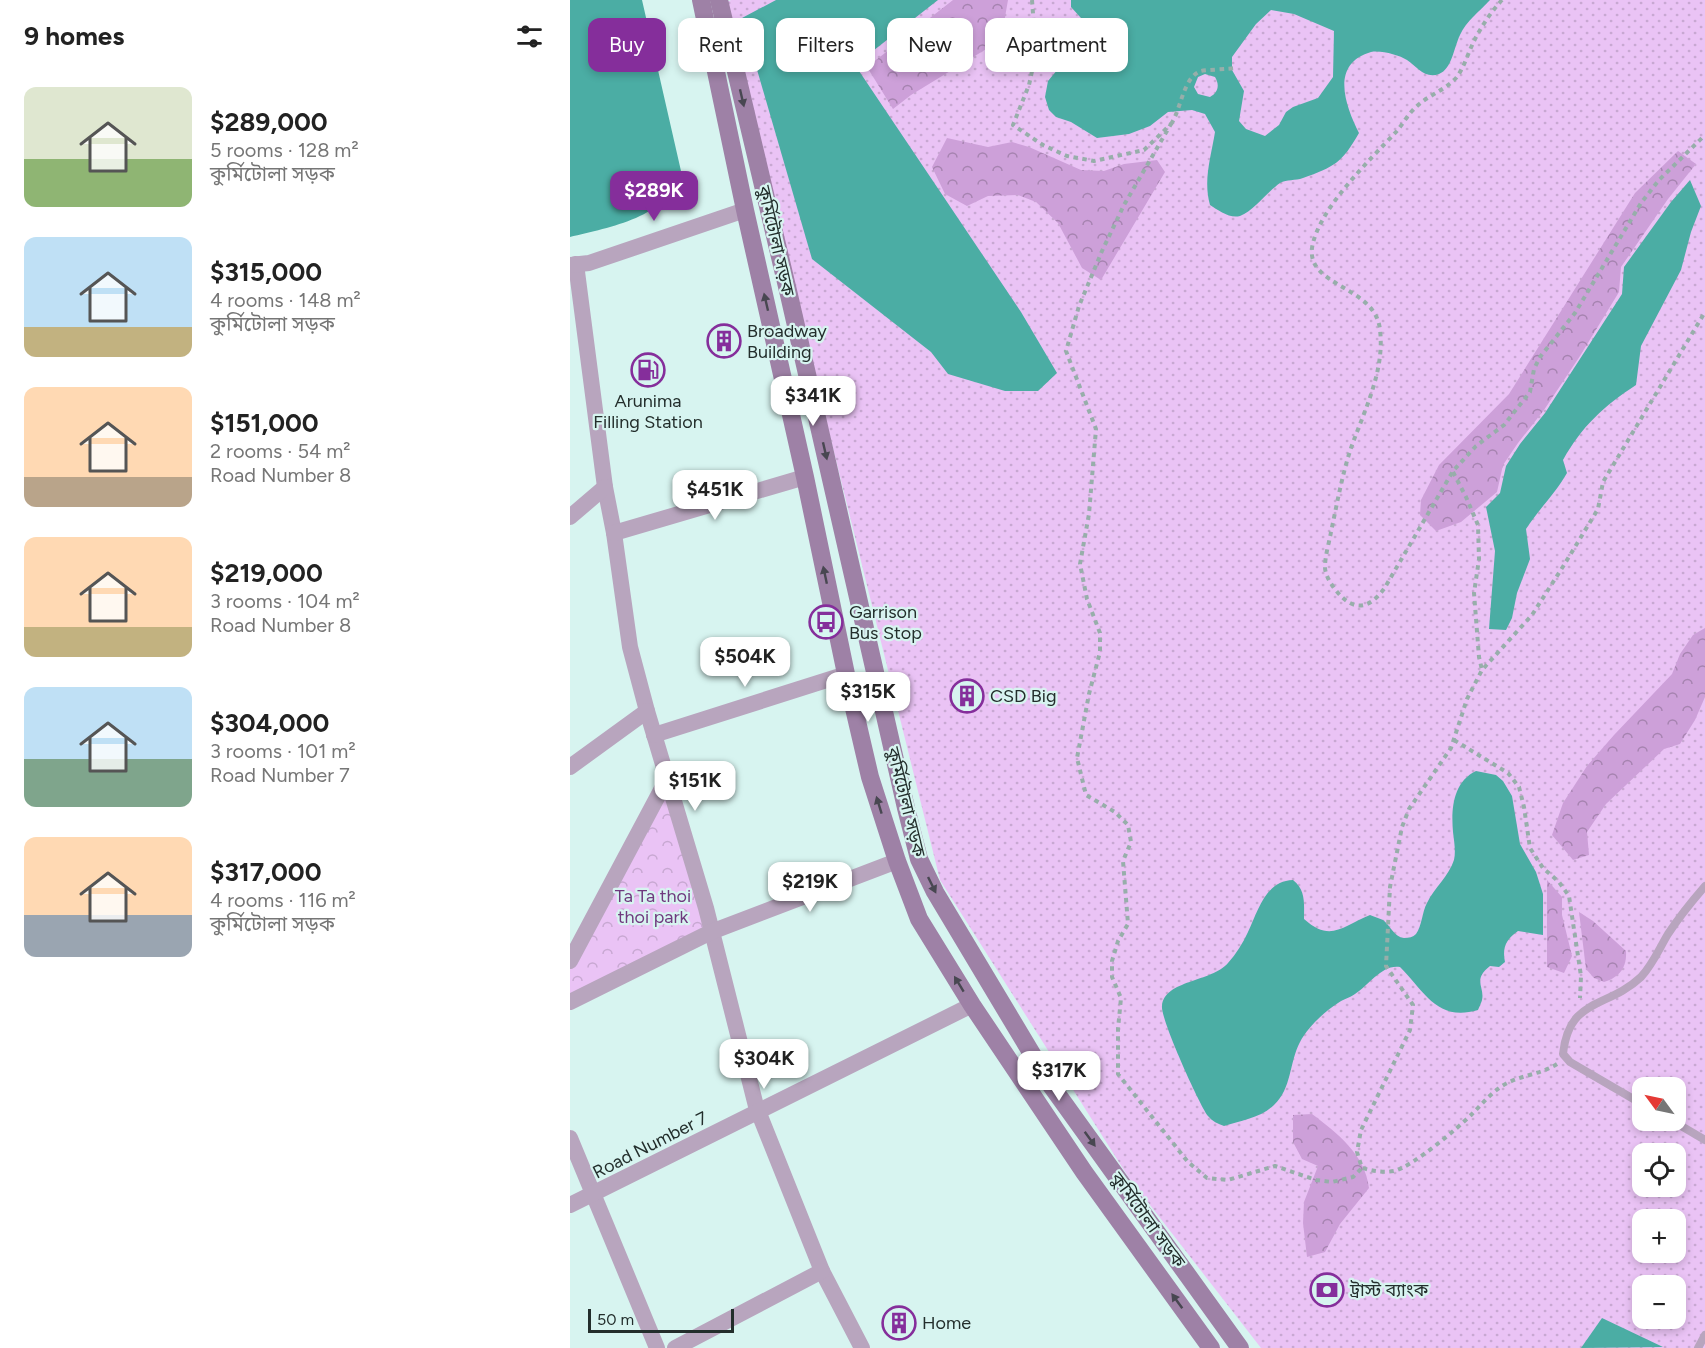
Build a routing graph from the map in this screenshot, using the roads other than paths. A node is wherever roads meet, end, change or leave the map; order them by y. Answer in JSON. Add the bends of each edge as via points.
{"nodes":[{"id":1,"x":709,"y":1,"type":"edge"},
{"id":2,"x":745,"y":210,"type":"junction"},
{"id":3,"x":573,"y":264,"type":"edge"},
{"id":4,"x":805,"y":477,"type":"junction"},
{"id":5,"x":605,"y":487,"type":"junction"},
{"id":6,"x":570,"y":518,"type":"edge"},
{"id":7,"x":614,"y":533,"type":"junction"},
{"id":8,"x":846,"y":674,"type":"junction"},
{"id":9,"x":647,"y":711,"type":"junction"},
{"id":10,"x":654,"y":735,"type":"junction"},
{"id":11,"x":570,"y":767,"type":"edge"},
{"id":12,"x":667,"y":779,"type":"junction"},
{"id":13,"x":897,"y":861,"type":"junction"},
{"id":14,"x":1705,"y":886,"type":"edge"},
{"id":15,"x":711,"y":932,"type":"junction"},
{"id":16,"x":570,"y":961,"type":"edge"},
{"id":17,"x":570,"y":1002,"type":"edge"},
{"id":18,"x":972,"y":1005,"type":"junction"},
{"id":19,"x":1632,"y":1098,"type":"edge"},
{"id":20,"x":759,"y":1112,"type":"junction"},
{"id":21,"x":1686,"y":1129,"type":"edge"},
{"id":22,"x":570,"y":1138,"type":"edge"},
{"id":23,"x":1705,"y":1140,"type":"edge"},
{"id":24,"x":594,"y":1194,"type":"junction"},
{"id":25,"x":570,"y":1205,"type":"edge"},
{"id":26,"x":822,"y":1270,"type":"junction"},
{"id":27,"x":1705,"y":1335,"type":"edge"},
{"id":28,"x":657,"y":1348,"type":"edge"},
{"id":29,"x":675,"y":1348,"type":"edge"},
{"id":30,"x":862,"y":1348,"type":"edge"},
{"id":31,"x":1211,"y":1348,"type":"edge"},
{"id":32,"x":1240,"y":1348,"type":"edge"},
{"id":33,"x":1698,"y":1348,"type":"edge"}],
"edges":[{"from":1,"to":2,"type":"main road","name":"কুর্মিটোলা সড়ক"},
{"from":1,"to":32,"type":"main road","name":"কুর্মিটোলা সড়ক","one_way":true,"via":[[795,318],[919,859],[1050,1084]]},
{"from":2,"to":3,"type":"street","via":[[588,263]]},
{"from":4,"to":2,"type":"main road","name":"কুর্মিটোলা সড়ক","one_way":true},
{"from":3,"to":5,"type":"street"},
{"from":4,"to":7,"type":"street"},
{"from":8,"to":4,"type":"main road","name":"কুর্মিটোলা সড়ক","one_way":true},
{"from":5,"to":6,"type":"street"},
{"from":5,"to":7,"type":"street"},
{"from":7,"to":9,"type":"street","via":[[630,647]]},
{"from":8,"to":10,"type":"street"},
{"from":13,"to":8,"type":"main road","name":"কুর্মিটোলা সড়ক","one_way":true,"via":[[870,777]]},
{"from":9,"to":10,"type":"street"},
{"from":9,"to":11,"type":"street"},
{"from":10,"to":12,"type":"street"},
{"from":12,"to":15,"type":"street"},
{"from":12,"to":16,"type":"street"},
{"from":13,"to":15,"type":"street"},
{"from":18,"to":13,"type":"main road","name":"কুর্মিটোলা সড়ক","one_way":true,"via":[[919,919]]},
{"from":14,"to":19,"type":"lane","via":[[1641,976],[1623,991],[1580,1012],[1569,1028],[1563,1054],[1566,1058]]},
{"from":15,"to":17,"type":"street"},
{"from":15,"to":20,"type":"street"},
{"from":18,"to":20,"type":"street","name":"Road Number 7"},
{"from":31,"to":18,"type":"main road","name":"কুর্মিটোলা সড়ক","one_way":true,"via":[[1084,1172]]},
{"from":20,"to":24,"type":"street","name":"Road Number 7"},
{"from":20,"to":26,"type":"street"},
{"from":21,"to":23,"type":"lane"},
{"from":22,"to":24,"type":"street"},
{"from":24,"to":25,"type":"street","name":"Road Number 7"},
{"from":24,"to":28,"type":"street"},
{"from":26,"to":29,"type":"street"},
{"from":26,"to":30,"type":"street"},
{"from":27,"to":33,"type":"lane"}]}
